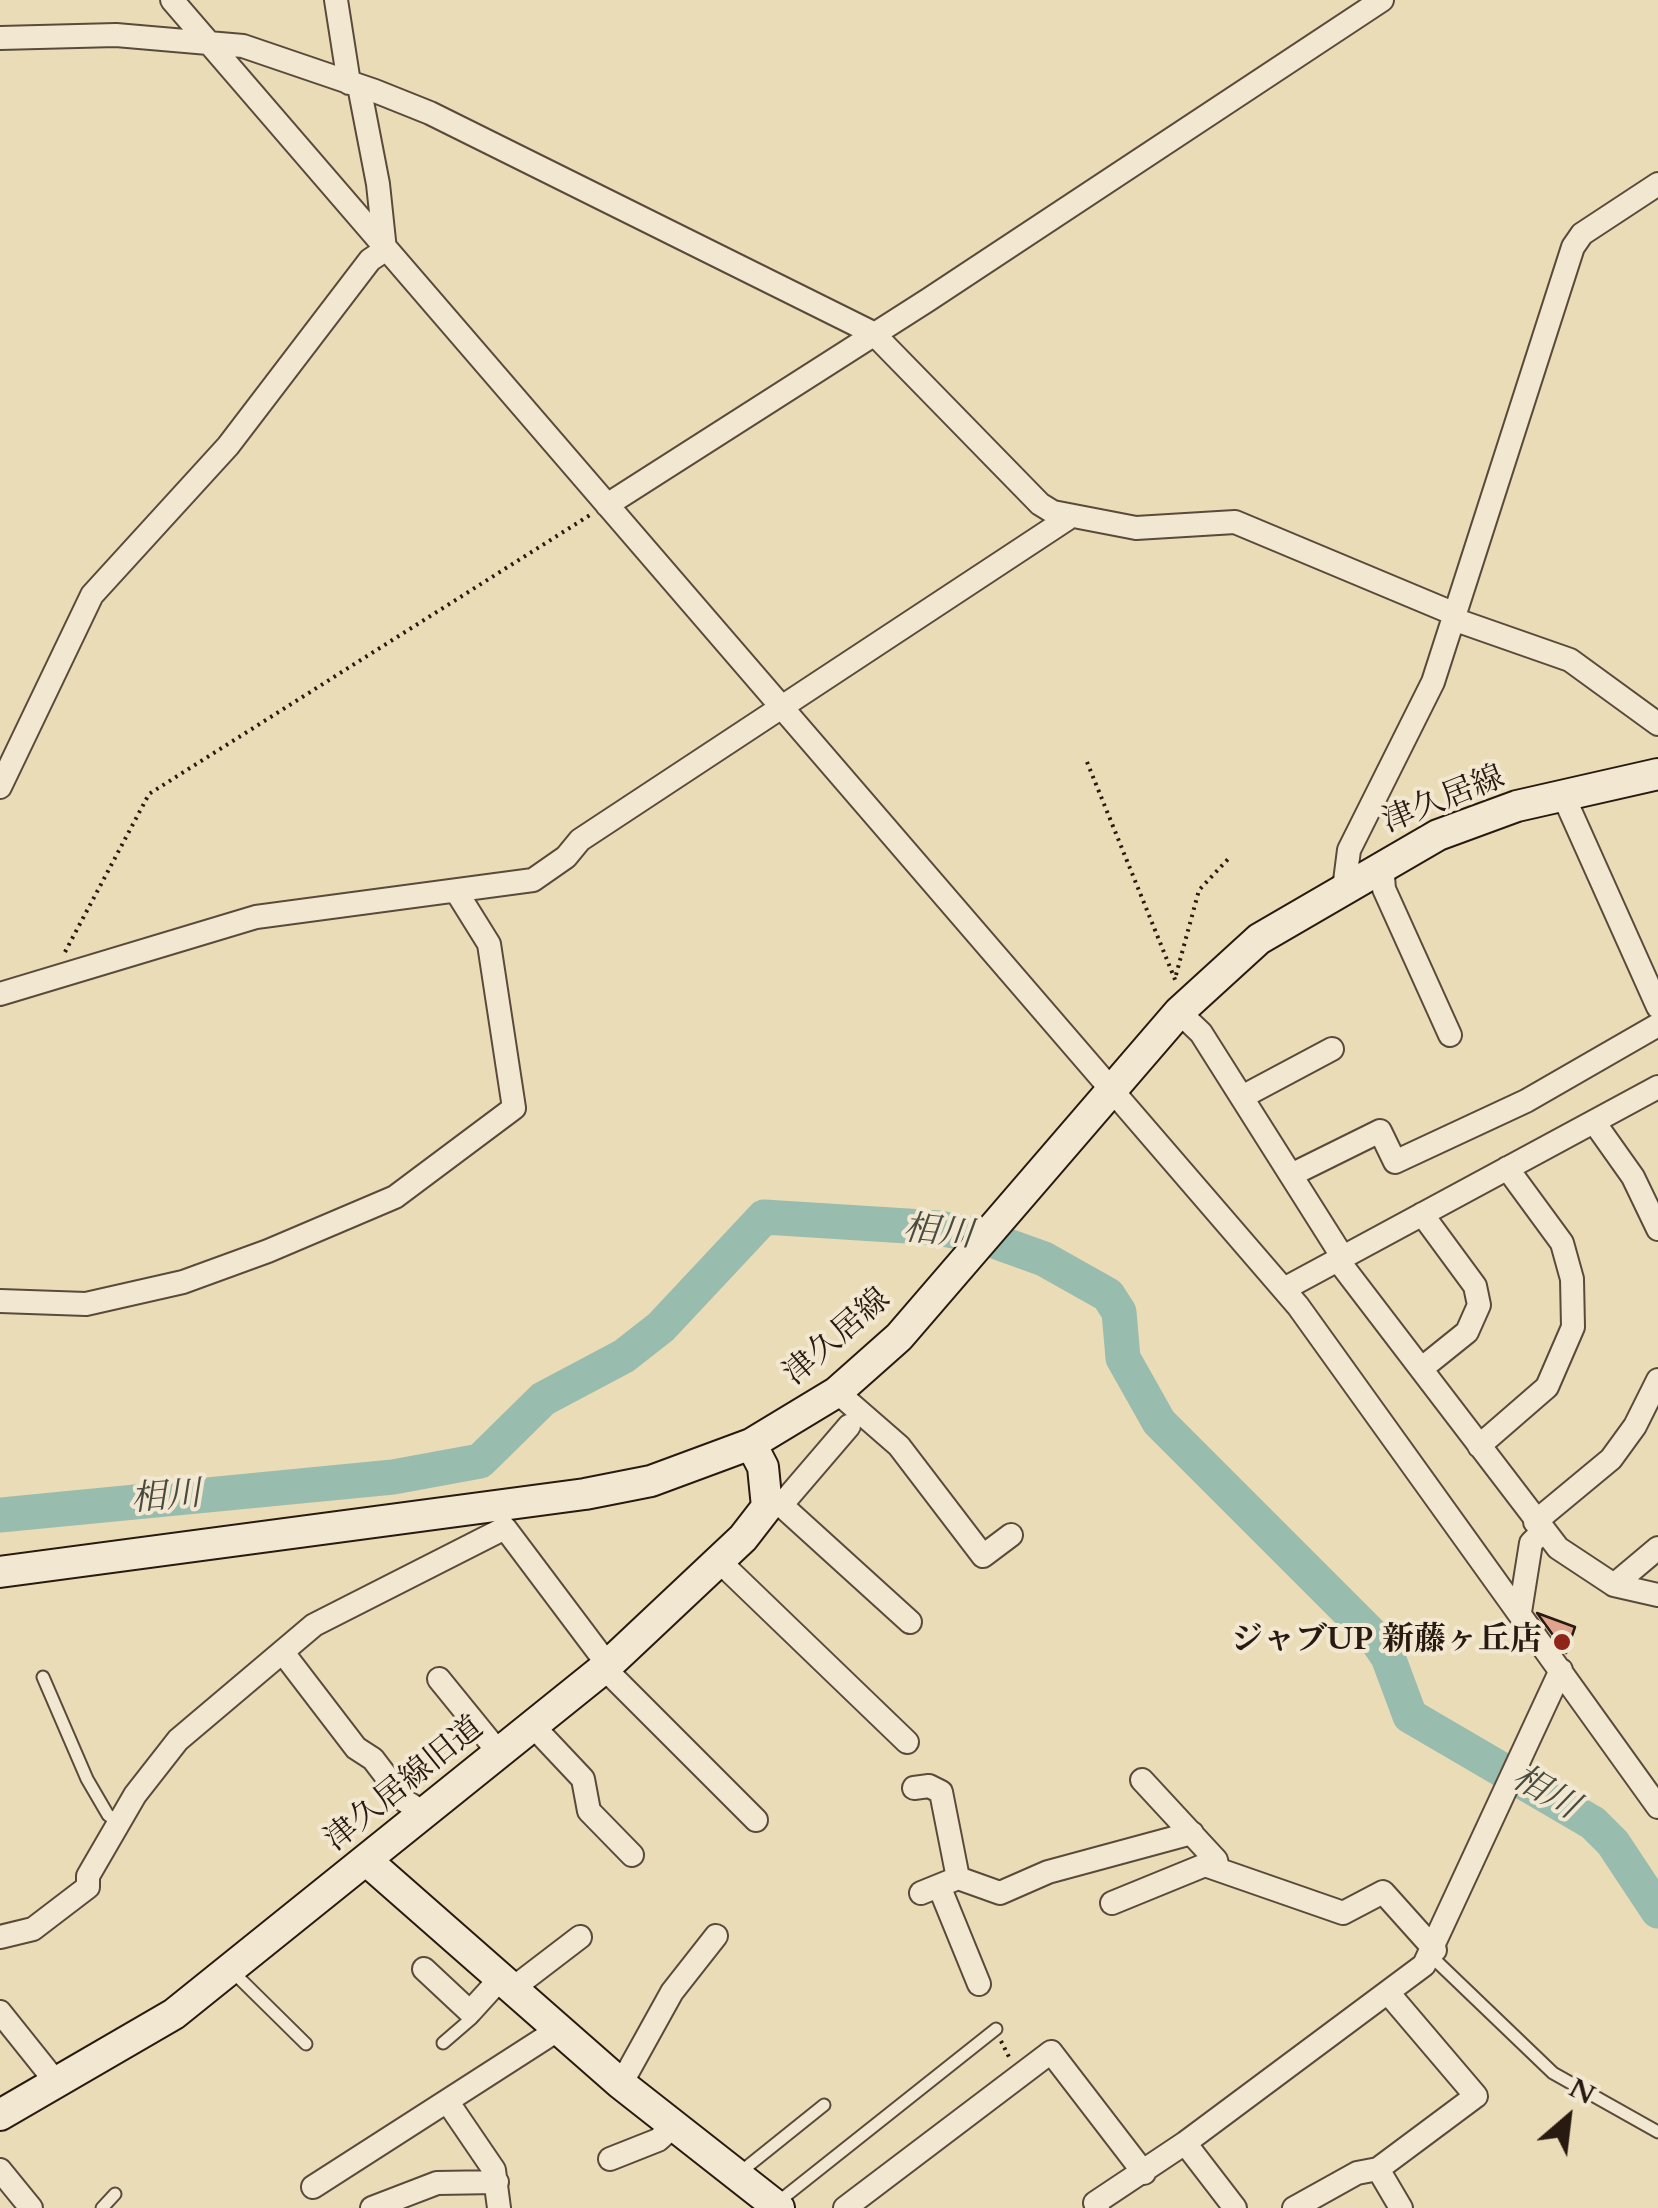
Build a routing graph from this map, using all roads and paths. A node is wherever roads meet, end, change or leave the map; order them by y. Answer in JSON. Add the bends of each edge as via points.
{"nodes":[{"id":1,"x":172,"y":0,"type":"edge"},
{"id":2,"x":336,"y":0,"type":"edge"},
{"id":3,"x":1382,"y":0,"type":"edge"},
{"id":4,"x":0,"y":38,"type":"edge"},
{"id":5,"x":209,"y":44,"type":"junction"},
{"id":6,"x":354,"y":84,"type":"junction"},
{"id":7,"x":1658,"y":184,"type":"edge"},
{"id":8,"x":385,"y":250,"type":"junction"},
{"id":9,"x":874,"y":333,"type":"junction"},
{"id":10,"x":606,"y":505,"type":"junction"},
{"id":11,"x":1067,"y":518,"type":"junction"},
{"id":12,"x":1454,"y":616,"type":"junction"},
{"id":13,"x":780,"y":708,"type":"junction"},
{"id":14,"x":1658,"y":724,"type":"edge"},
{"id":15,"x":1088,"y":762,"type":"dead end"},
{"id":16,"x":1658,"y":774,"type":"edge"},
{"id":17,"x":0,"y":788,"type":"edge"},
{"id":18,"x":1563,"y":795,"type":"junction"},
{"id":19,"x":1231,"y":856,"type":"dead end"},
{"id":20,"x":1382,"y":864,"type":"junction"},
{"id":21,"x":1344,"y":888,"type":"junction"},
{"id":22,"x":456,"y":891,"type":"junction"},
{"id":23,"x":1176,"y":975,"type":"junction"},
{"id":24,"x":51,"y":978,"type":"junction"},
{"id":25,"x":0,"y":994,"type":"edge"},
{"id":26,"x":1658,"y":1007,"type":"edge"},
{"id":27,"x":1180,"y":1012,"type":"junction"},
{"id":28,"x":1658,"y":1026,"type":"edge"},
{"id":29,"x":1450,"y":1035,"type":"dead end"},
{"id":30,"x":1332,"y":1049,"type":"dead end"},
{"id":31,"x":1658,"y":1088,"type":"edge"},
{"id":32,"x":1113,"y":1094,"type":"junction"},
{"id":33,"x":1242,"y":1098,"type":"junction"},
{"id":34,"x":1594,"y":1122,"type":"junction"},
{"id":35,"x":1507,"y":1168,"type":"junction"},
{"id":36,"x":1291,"y":1176,"type":"junction"},
{"id":37,"x":1422,"y":1214,"type":"junction"},
{"id":38,"x":1658,"y":1229,"type":"edge"},
{"id":39,"x":1340,"y":1258,"type":"junction"},
{"id":40,"x":1284,"y":1289,"type":"junction"},
{"id":41,"x":0,"y":1302,"type":"edge"},
{"id":42,"x":1421,"y":1368,"type":"junction"},
{"id":43,"x":1658,"y":1380,"type":"edge"},
{"id":44,"x":837,"y":1392,"type":"junction"},
{"id":45,"x":849,"y":1426,"type":"dead end"},
{"id":46,"x":751,"y":1444,"type":"junction"},
{"id":47,"x":1479,"y":1446,"type":"junction"},
{"id":48,"x":776,"y":1499,"type":"junction"},
{"id":49,"x":504,"y":1517,"type":"junction"},
{"id":50,"x":1538,"y":1527,"type":"junction"},
{"id":51,"x":1012,"y":1535,"type":"dead end"},
{"id":52,"x":1658,"y":1548,"type":"edge"},
{"id":53,"x":718,"y":1560,"type":"junction"},
{"id":54,"x":0,"y":1572,"type":"edge"},
{"id":55,"x":1614,"y":1585,"type":"junction"},
{"id":56,"x":1658,"y":1595,"type":"edge"},
{"id":57,"x":1520,"y":1612,"type":"junction"},
{"id":58,"x":910,"y":1622,"type":"dead end"},
{"id":59,"x":284,"y":1654,"type":"junction"},
{"id":60,"x":606,"y":1667,"type":"junction"},
{"id":61,"x":1561,"y":1670,"type":"junction"},
{"id":62,"x":43,"y":1678,"type":"dead end"},
{"id":63,"x":439,"y":1678,"type":"dead end"},
{"id":64,"x":534,"y":1726,"type":"junction"},
{"id":65,"x":907,"y":1742,"type":"dead end"},
{"id":66,"x":500,"y":1754,"type":"junction"},
{"id":67,"x":1142,"y":1780,"type":"dead end"},
{"id":68,"x":914,"y":1788,"type":"dead end"},
{"id":69,"x":1658,"y":1807,"type":"edge"},
{"id":70,"x":426,"y":1814,"type":"junction"},
{"id":71,"x":756,"y":1820,"type":"dead end"},
{"id":72,"x":119,"y":1822,"type":"junction"},
{"id":73,"x":1192,"y":1834,"type":"junction"},
{"id":74,"x":632,"y":1856,"type":"dead end"},
{"id":75,"x":366,"y":1860,"type":"junction"},
{"id":76,"x":1218,"y":1869,"type":"junction"},
{"id":77,"x":940,"y":1886,"type":"junction"},
{"id":78,"x":1112,"y":1903,"type":"dead end"},
{"id":79,"x":716,"y":1936,"type":"dead end"},
{"id":80,"x":0,"y":1937,"type":"edge"},
{"id":81,"x":580,"y":1937,"type":"dead end"},
{"id":82,"x":1433,"y":1953,"type":"junction"},
{"id":83,"x":230,"y":1969,"type":"junction"},
{"id":84,"x":424,"y":1969,"type":"dead end"},
{"id":85,"x":506,"y":1984,"type":"junction"},
{"id":86,"x":978,"y":1984,"type":"dead end"},
{"id":87,"x":1390,"y":1995,"type":"junction"},
{"id":88,"x":0,"y":2012,"type":"edge"},
{"id":89,"x":470,"y":2012,"type":"junction"},
{"id":90,"x":559,"y":2029,"type":"junction"},
{"id":91,"x":996,"y":2029,"type":"dead end"},
{"id":92,"x":306,"y":2044,"type":"dead end"},
{"id":93,"x":443,"y":2044,"type":"dead end"},
{"id":94,"x":56,"y":2082,"type":"junction"},
{"id":95,"x":621,"y":2084,"type":"junction"},
{"id":96,"x":447,"y":2101,"type":"junction"},
{"id":97,"x":824,"y":2105,"type":"dead end"},
{"id":98,"x":0,"y":2115,"type":"edge"},
{"id":99,"x":676,"y":2125,"type":"junction"},
{"id":100,"x":1658,"y":2132,"type":"edge"},
{"id":101,"x":1186,"y":2144,"type":"junction"},
{"id":102,"x":610,"y":2158,"type":"dead end"},
{"id":103,"x":1378,"y":2169,"type":"junction"},
{"id":104,"x":0,"y":2170,"type":"edge"},
{"id":105,"x":1144,"y":2173,"type":"junction"},
{"id":106,"x":737,"y":2175,"type":"junction"},
{"id":107,"x":497,"y":2182,"type":"junction"},
{"id":108,"x":313,"y":2187,"type":"dead end"},
{"id":109,"x":115,"y":2194,"type":"dead end"},
{"id":110,"x":777,"y":2206,"type":"edge"},
{"id":111,"x":1093,"y":2206,"type":"edge"},
{"id":112,"x":31,"y":2208,"type":"edge"},
{"id":113,"x":102,"y":2208,"type":"edge"},
{"id":114,"x":372,"y":2208,"type":"edge"},
{"id":115,"x":499,"y":2208,"type":"edge"},
{"id":116,"x":845,"y":2208,"type":"edge"},
{"id":117,"x":1236,"y":2208,"type":"edge"},
{"id":118,"x":1294,"y":2208,"type":"edge"},
{"id":119,"x":1400,"y":2208,"type":"edge"}],
"edges":[{"from":1,"to":5,"type":"street"},
{"from":2,"to":6,"type":"street"},
{"from":3,"to":9,"type":"street"},
{"from":4,"to":5,"type":"street","via":[[116,35]]},
{"from":5,"to":6,"type":"street","via":[[243,46]]},
{"from":5,"to":8,"type":"street"},
{"from":6,"to":8,"type":"street","via":[[378,184]]},
{"from":6,"to":9,"type":"street","via":[[430,113]]},
{"from":7,"to":12,"type":"street","via":[[1582,234],[1573,248]]},
{"from":8,"to":10,"type":"street"},
{"from":8,"to":17,"type":"street","via":[[370,260],[228,446],[92,595]]},
{"from":9,"to":10,"type":"street"},
{"from":9,"to":11,"type":"street","via":[[1040,504]]},
{"from":10,"to":13,"type":"street"},
{"from":10,"to":24,"type":"path","via":[[149,794]]},
{"from":11,"to":12,"type":"street","via":[[1136,528],[1235,522]]},
{"from":11,"to":13,"type":"street"},
{"from":12,"to":14,"type":"street","via":[[1570,660]]},
{"from":12,"to":21,"type":"street","via":[[1424,702],[1349,850]]},
{"from":13,"to":22,"type":"street","via":[[580,840],[549,871],[533,880]]},
{"from":13,"to":32,"type":"street"},
{"from":15,"to":23,"type":"path"},
{"from":16,"to":18,"type":"main road","name":"津久居線"},
{"from":18,"to":20,"type":"main road","name":"津久居線","via":[[1473,821]]},
{"from":18,"to":26,"type":"street"},
{"from":19,"to":23,"type":"path","via":[[1198,890]]},
{"from":20,"to":21,"type":"main road","name":"津久居線"},
{"from":20,"to":29,"type":"street","via":[[1384,889]]},
{"from":21,"to":27,"type":"main road","name":"津久居線","via":[[1258,939]]},
{"from":22,"to":24,"type":"street","via":[[256,917]]},
{"from":22,"to":41,"type":"street","via":[[489,944],[514,1108],[394,1197],[268,1251],[183,1282],[86,1304]]},
{"from":23,"to":27,"type":"path"},
{"from":24,"to":25,"type":"street"},
{"from":27,"to":32,"type":"main road","name":"津久居線"},
{"from":27,"to":33,"type":"street"},
{"from":28,"to":36,"type":"street","via":[[1526,1101],[1395,1162],[1380,1131]]},
{"from":30,"to":33,"type":"street"},
{"from":31,"to":34,"type":"street"},
{"from":32,"to":40,"type":"street"},
{"from":32,"to":44,"type":"main road","name":"津久居線","via":[[898,1337]]},
{"from":33,"to":36,"type":"street"},
{"from":34,"to":35,"type":"street"},
{"from":34,"to":38,"type":"street","via":[[1633,1177]]},
{"from":35,"to":37,"type":"street"},
{"from":35,"to":47,"type":"street","via":[[1562,1243],[1572,1279],[1573,1327],[1547,1387]]},
{"from":36,"to":39,"type":"street"},
{"from":37,"to":39,"type":"street"},
{"from":37,"to":42,"type":"street","via":[[1475,1286],[1479,1305],[1466,1332]]},
{"from":39,"to":40,"type":"street"},
{"from":39,"to":42,"type":"street"},
{"from":40,"to":57,"type":"street"},
{"from":42,"to":47,"type":"street"},
{"from":43,"to":50,"type":"street","via":[[1611,1459]]},
{"from":44,"to":46,"type":"main road","name":"津久居線"},
{"from":44,"to":51,"type":"street","via":[[900,1446],[983,1556]]},
{"from":45,"to":48,"type":"street"},
{"from":46,"to":48,"type":"main road"},
{"from":46,"to":49,"type":"main road","name":"津久居線","via":[[651,1481]]},
{"from":47,"to":50,"type":"street"},
{"from":48,"to":53,"type":"main road","name":"津久居線旧道"},
{"from":48,"to":58,"type":"street"},
{"from":49,"to":54,"type":"main road","name":"津久居線"},
{"from":49,"to":59,"type":"street","via":[[403,1582],[314,1624]]},
{"from":49,"to":60,"type":"street"},
{"from":50,"to":55,"type":"street","via":[[1579,1566]]},
{"from":50,"to":57,"type":"street"},
{"from":52,"to":55,"type":"street"},
{"from":53,"to":60,"type":"main road","name":"津久居線旧道"},
{"from":53,"to":65,"type":"street"},
{"from":55,"to":56,"type":"street"},
{"from":57,"to":61,"type":"street"},
{"from":59,"to":70,"type":"street","via":[[356,1748],[373,1759],[405,1802]]},
{"from":59,"to":72,"type":"street","via":[[178,1740]]},
{"from":60,"to":64,"type":"main road","name":"津久居線旧道"},
{"from":60,"to":71,"type":"street"},
{"from":61,"to":69,"type":"street"},
{"from":61,"to":82,"type":"street"},
{"from":62,"to":72,"type":"lane","via":[[87,1779]]},
{"from":63,"to":66,"type":"street"},
{"from":64,"to":66,"type":"main road","name":"津久居線旧道"},
{"from":64,"to":74,"type":"street","via":[[584,1779],[589,1811]]},
{"from":66,"to":70,"type":"main road","name":"津久居線旧道"},
{"from":67,"to":73,"type":"street"},
{"from":68,"to":77,"type":"street","via":[[941,1792]]},
{"from":70,"to":75,"type":"main road","name":"津久居線旧道"},
{"from":72,"to":80,"type":"street","via":[[88,1887],[33,1929]]},
{"from":73,"to":76,"type":"street"},
{"from":73,"to":77,"type":"street","via":[[1048,1872],[1000,1894]]},
{"from":75,"to":83,"type":"main road","name":"津久居線旧道"},
{"from":75,"to":85,"type":"main road"},
{"from":76,"to":78,"type":"street","via":[[1204,1865]]},
{"from":76,"to":82,"type":"street","via":[[1344,1913],[1383,1892]]},
{"from":77,"to":86,"type":"street"},
{"from":79,"to":95,"type":"street","via":[[672,1992]]},
{"from":81,"to":85,"type":"street"},
{"from":82,"to":87,"type":"street"},
{"from":82,"to":100,"type":"lane","via":[[1552,2072]]},
{"from":83,"to":92,"type":"lane"},
{"from":83,"to":94,"type":"main road","name":"津久居線旧道","via":[[174,2014]]},
{"from":84,"to":89,"type":"street"},
{"from":85,"to":89,"type":"street"},
{"from":85,"to":90,"type":"main road"},
{"from":87,"to":101,"type":"street"},
{"from":87,"to":103,"type":"street","via":[[1476,2096]]},
{"from":88,"to":94,"type":"street"},
{"from":89,"to":93,"type":"lane","via":[[472,2018]]},
{"from":90,"to":95,"type":"main road"},
{"from":90,"to":96,"type":"street"},
{"from":91,"to":110,"type":"lane"},
{"from":94,"to":98,"type":"main road","name":"津久居線旧道"},
{"from":95,"to":99,"type":"main road"},
{"from":96,"to":107,"type":"street"},
{"from":96,"to":108,"type":"street"},
{"from":97,"to":106,"type":"lane"},
{"from":99,"to":102,"type":"street","via":[[658,2140]]},
{"from":99,"to":106,"type":"main road"},
{"from":101,"to":105,"type":"street"},
{"from":101,"to":117,"type":"street"},
{"from":103,"to":118,"type":"street","via":[[1357,2172]]},
{"from":103,"to":119,"type":"street"},
{"from":104,"to":112,"type":"street"},
{"from":105,"to":111,"type":"street"},
{"from":105,"to":116,"type":"street","via":[[1051,2052]]},
{"from":106,"to":110,"type":"main road"},
{"from":107,"to":114,"type":"street","via":[[437,2183]]},
{"from":107,"to":115,"type":"street"},
{"from":109,"to":113,"type":"lane"}]}
